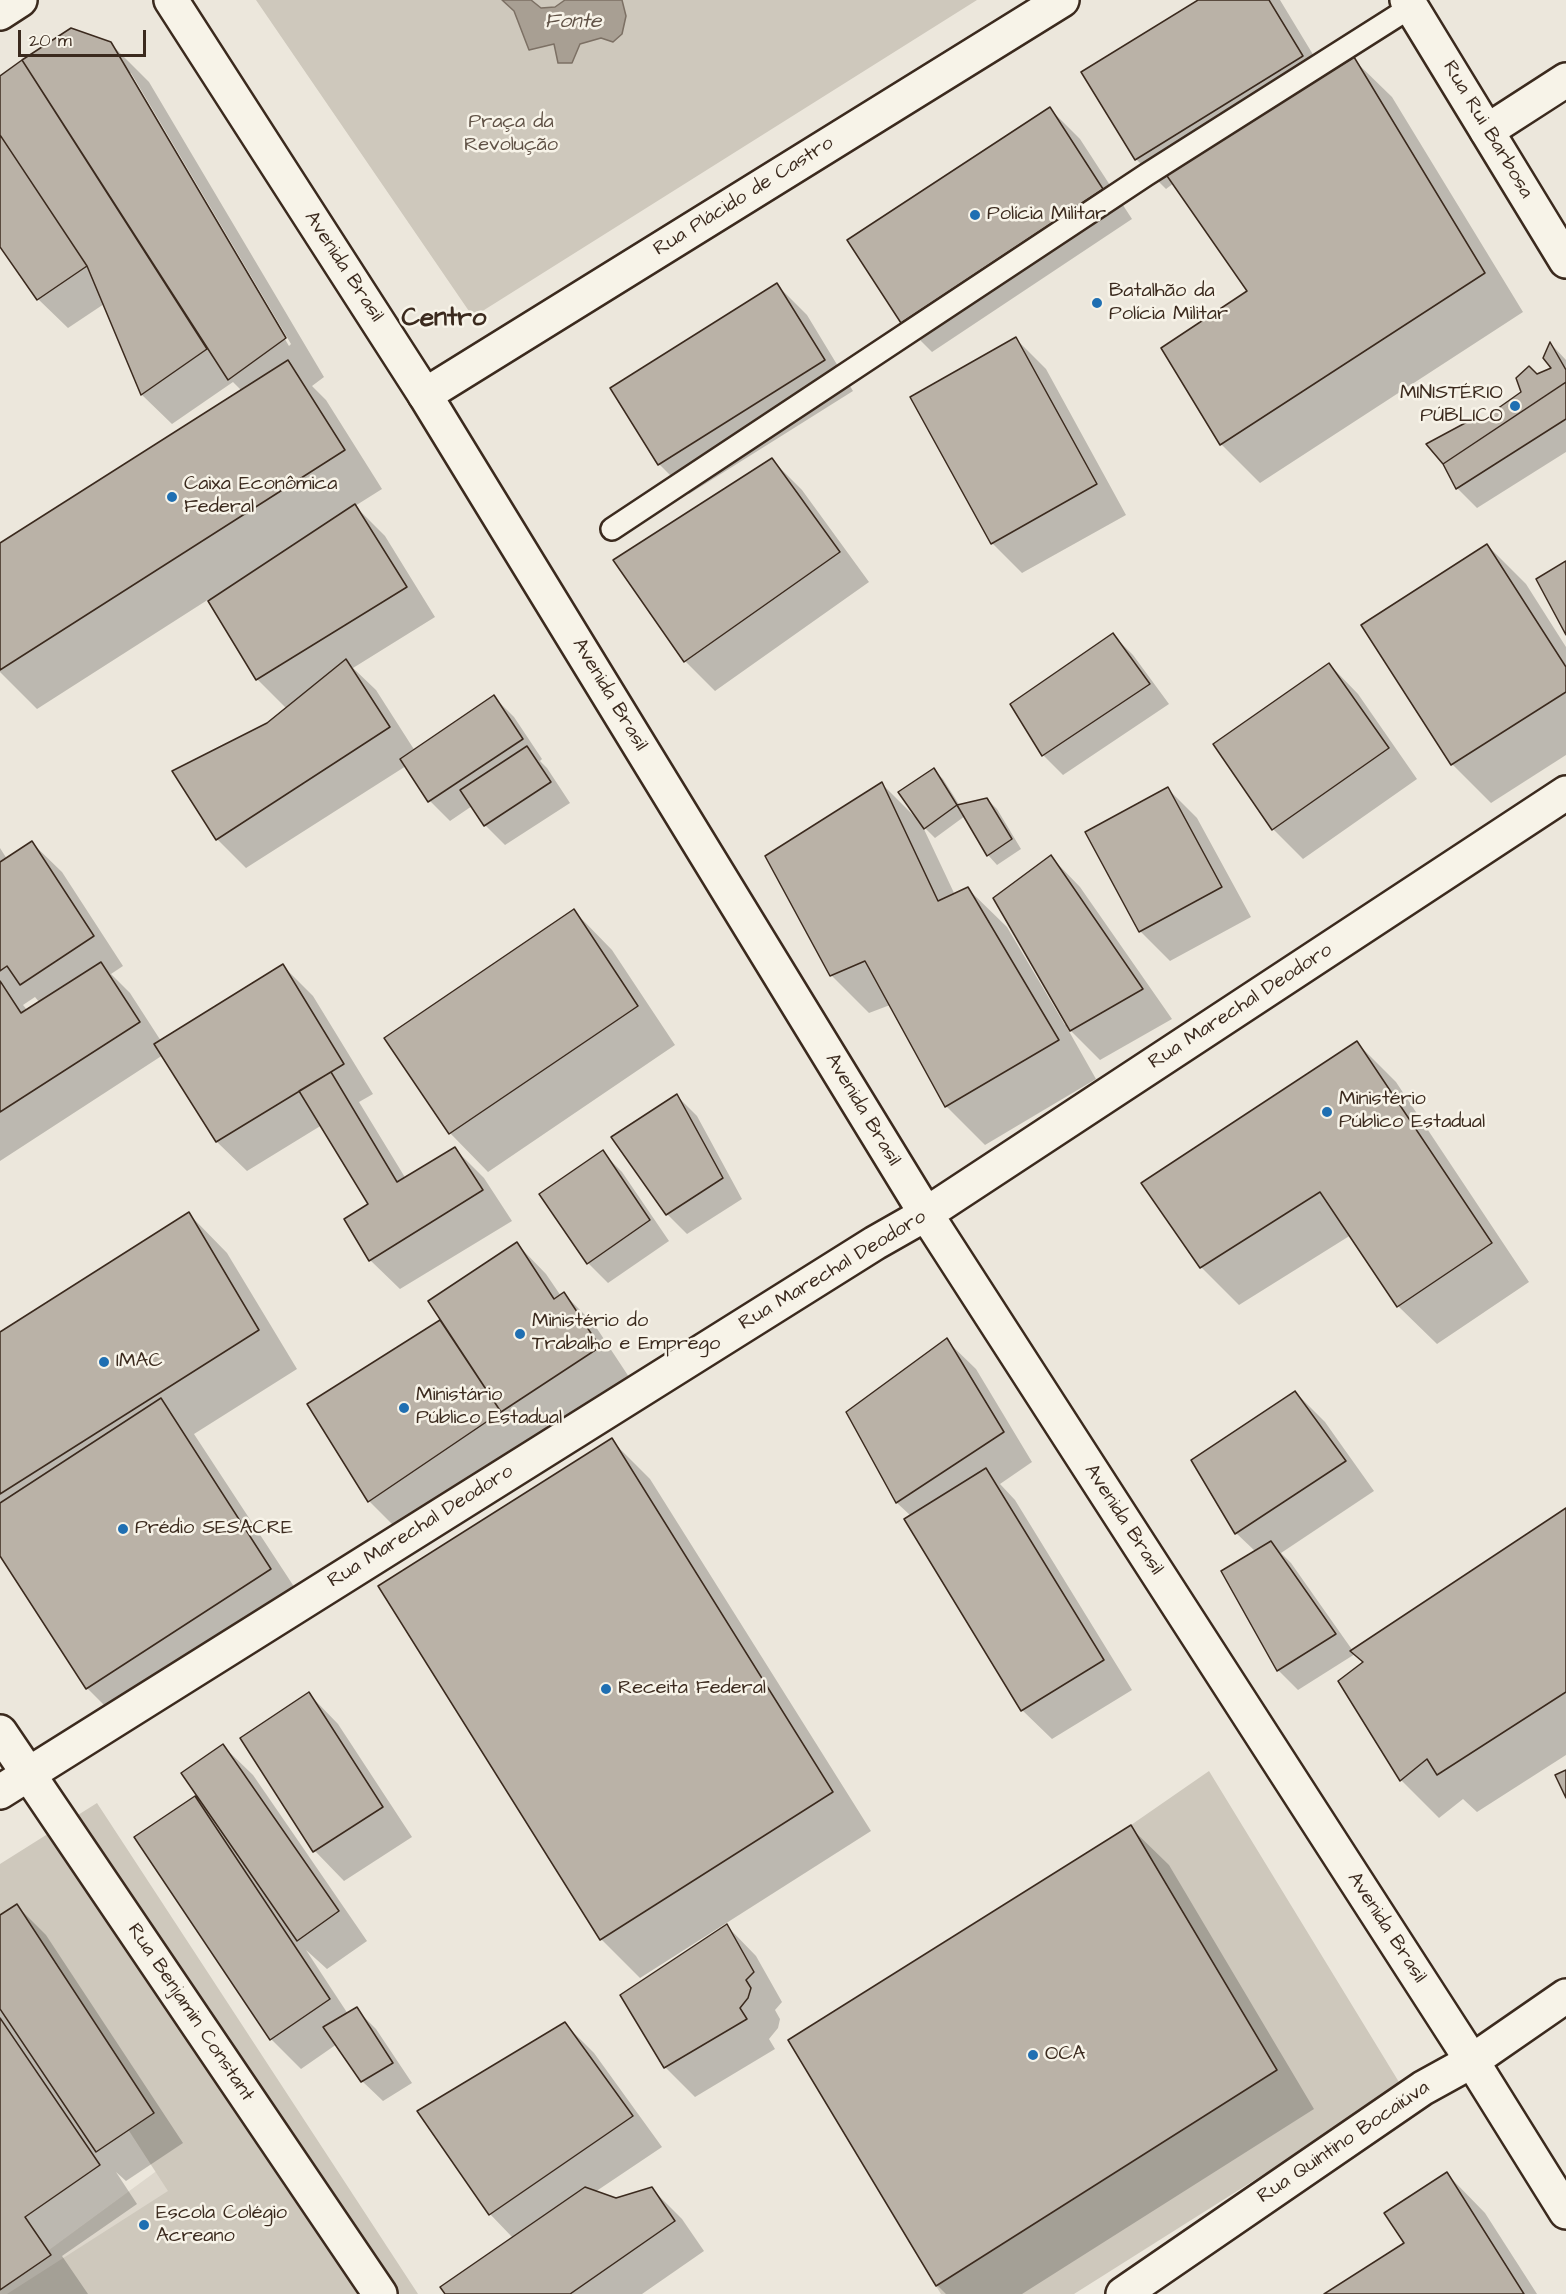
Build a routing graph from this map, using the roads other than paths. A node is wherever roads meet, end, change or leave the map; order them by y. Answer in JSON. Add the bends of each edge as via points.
{"nodes":[{"id":1,"x":20,"y":0,"type":"edge"},
{"id":2,"x":171,"y":0,"type":"edge"},
{"id":3,"x":1062,"y":0,"type":"edge"},
{"id":4,"x":1409,"y":3,"type":"edge"},
{"id":5,"x":0,"y":13,"type":"edge"},
{"id":6,"x":1566,"y":80,"type":"edge"},
{"id":7,"x":1487,"y":131,"type":"junction"},
{"id":8,"x":1566,"y":261,"type":"edge"},
{"id":9,"x":425,"y":395,"type":"junction"},
{"id":10,"x":612,"y":529,"type":"dead end"},
{"id":11,"x":1566,"y":793,"type":"edge"},
{"id":12,"x":926,"y":1214,"type":"junction"},
{"id":13,"x":0,"y":1732,"type":"edge"},
{"id":14,"x":28,"y":1773,"type":"junction"},
{"id":15,"x":0,"y":1792,"type":"edge"},
{"id":16,"x":1566,"y":1996,"type":"edge"},
{"id":17,"x":1472,"y":2061,"type":"junction"},
{"id":18,"x":1566,"y":2212,"type":"edge"},
{"id":19,"x":380,"y":2294,"type":"edge"},
{"id":20,"x":1123,"y":2294,"type":"edge"}],
"edges":[{"from":1,"to":5,"type":"street"},
{"from":2,"to":9,"type":"street","name":"Avenida Brasil"},
{"from":3,"to":9,"type":"street","name":"Rua Plácido de Castro"},
{"from":4,"to":7,"type":"street","name":"Rua Rui Barbosa"},
{"from":4,"to":10,"type":"lane"},
{"from":6,"to":7,"type":"street"},
{"from":7,"to":8,"type":"street","name":"Rua Rui Barbosa"},
{"from":9,"to":12,"type":"street","name":"Avenida Brasil"},
{"from":11,"to":12,"type":"street","name":"Rua Marechal Deodoro"},
{"from":12,"to":14,"type":"street","name":"Rua Marechal Deodoro"},
{"from":12,"to":17,"type":"street","name":"Avenida Brasil"},
{"from":13,"to":14,"type":"street","name":"Rua Benjamin Constant"},
{"from":14,"to":15,"type":"street","name":"Rua Marechal Deodoro"},
{"from":14,"to":19,"type":"street","name":"Rua Benjamin Constant"},
{"from":16,"to":17,"type":"street","name":"Rua Quintino Bocaiúva"},
{"from":17,"to":18,"type":"street","name":"Avenida Brasil"},
{"from":17,"to":20,"type":"street","name":"Rua Quintino Bocaiúva","via":[[1424,2088]]}]}
